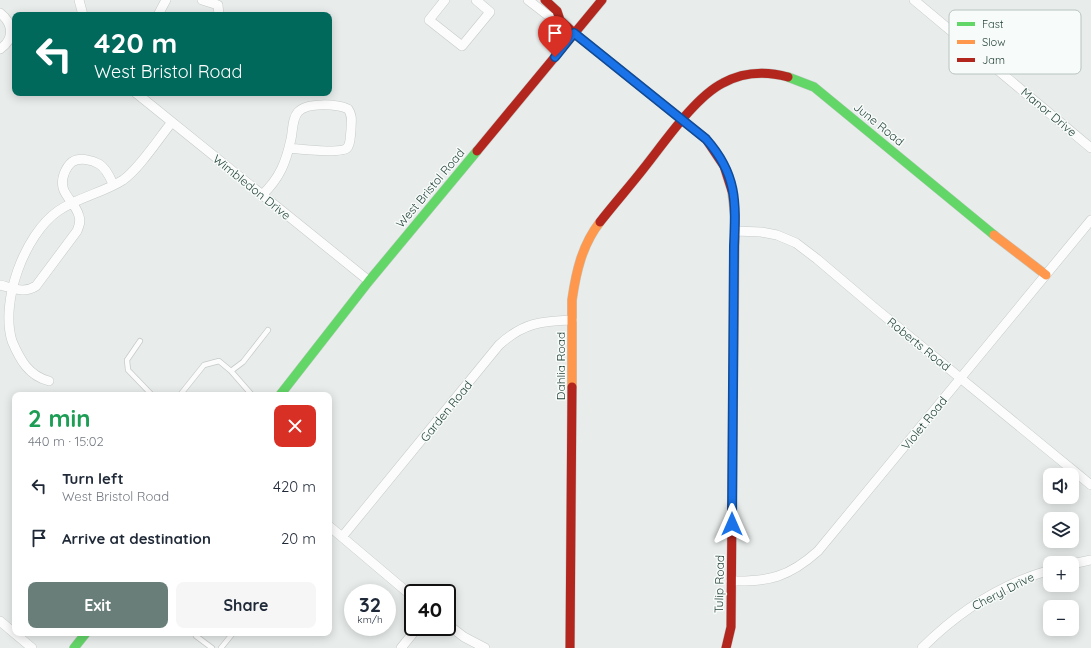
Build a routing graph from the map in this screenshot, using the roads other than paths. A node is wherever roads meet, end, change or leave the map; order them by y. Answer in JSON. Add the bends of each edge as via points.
{"nodes":[{"id":1,"x":78,"y":0,"type":"edge"},
{"id":2,"x":166,"y":0,"type":"edge"},
{"id":3,"x":202,"y":0,"type":"edge"},
{"id":4,"x":445,"y":0,"type":"edge"},
{"id":5,"x":476,"y":0,"type":"edge"},
{"id":6,"x":528,"y":0,"type":"edge"},
{"id":7,"x":544,"y":0,"type":"edge"},
{"id":8,"x":602,"y":0,"type":"edge"},
{"id":9,"x":914,"y":0,"type":"edge"},
{"id":10,"x":82,"y":12,"type":"edge"},
{"id":11,"x":160,"y":12,"type":"edge"},
{"id":12,"x":219,"y":12,"type":"edge"},
{"id":13,"x":0,"y":13,"type":"edge"},
{"id":14,"x":560,"y":20,"type":"junction"},
{"id":15,"x":949,"y":29,"type":"edge"},
{"id":16,"x":574,"y":33,"type":"junction"},
{"id":17,"x":0,"y":49,"type":"edge"},
{"id":18,"x":1002,"y":74,"type":"edge"},
{"id":19,"x":140,"y":96,"type":"edge"},
{"id":20,"x":683,"y":120,"type":"junction"},
{"id":21,"x":172,"y":122,"type":"junction"},
{"id":22,"x":289,"y":148,"type":"junction"},
{"id":23,"x":1091,"y":148,"type":"edge"},
{"id":24,"x":113,"y":184,"type":"junction"},
{"id":25,"x":262,"y":195,"type":"junction"},
{"id":26,"x":71,"y":203,"type":"junction"},
{"id":27,"x":1091,"y":220,"type":"edge"},
{"id":28,"x":735,"y":231,"type":"junction"},
{"id":29,"x":1046,"y":275,"type":"junction"},
{"id":30,"x":369,"y":281,"type":"junction"},
{"id":31,"x":0,"y":285,"type":"edge"},
{"id":32,"x":11,"y":287,"type":"junction"},
{"id":33,"x":572,"y":320,"type":"junction"},
{"id":34,"x":268,"y":330,"type":"dead end"},
{"id":35,"x":140,"y":341,"type":"dead end"},
{"id":36,"x":231,"y":371,"type":"junction"},
{"id":37,"x":961,"y":378,"type":"junction"},
{"id":38,"x":49,"y":381,"type":"dead end"},
{"id":39,"x":149,"y":392,"type":"edge"},
{"id":40,"x":182,"y":392,"type":"edge"},
{"id":41,"x":249,"y":392,"type":"edge"},
{"id":42,"x":282,"y":392,"type":"edge"},
{"id":43,"x":1091,"y":485,"type":"edge"},
{"id":44,"x":332,"y":529,"type":"edge"},
{"id":45,"x":342,"y":537,"type":"junction"},
{"id":46,"x":1091,"y":560,"type":"edge"},
{"id":47,"x":1079,"y":563,"type":"edge"},
{"id":48,"x":1043,"y":572,"type":"edge"},
{"id":49,"x":731,"y":581,"type":"junction"},
{"id":50,"x":404,"y":589,"type":"edge"},
{"id":51,"x":0,"y":622,"type":"edge"},
{"id":52,"x":456,"y":631,"type":"edge"},
{"id":53,"x":12,"y":632,"type":"edge"},
{"id":54,"x":17,"y":636,"type":"edge"},
{"id":55,"x":84,"y":636,"type":"edge"},
{"id":56,"x":196,"y":636,"type":"edge"},
{"id":57,"x":231,"y":636,"type":"edge"},
{"id":58,"x":411,"y":636,"type":"edge"},
{"id":59,"x":32,"y":648,"type":"edge"},
{"id":60,"x":74,"y":648,"type":"edge"},
{"id":61,"x":212,"y":648,"type":"edge"},
{"id":62,"x":221,"y":648,"type":"edge"},
{"id":63,"x":401,"y":648,"type":"edge"},
{"id":64,"x":485,"y":648,"type":"edge"},
{"id":65,"x":570,"y":648,"type":"edge"},
{"id":66,"x":726,"y":648,"type":"edge"},
{"id":67,"x":922,"y":648,"type":"edge"}],
"edges":[{"from":1,"to":10,"type":"street"},
{"from":2,"to":11,"type":"street"},
{"from":3,"to":12,"type":"street","via":[[218,5]]},
{"from":4,"to":5,"type":"street","via":[[429,20],[462,46],[490,12]]},
{"from":6,"to":14,"type":"street","name":"Tulip Road","via":[[550,17]]},
{"from":7,"to":14,"type":"street","name":"Tulip Road","via":[[557,11]]},
{"from":8,"to":16,"type":"street","name":"West Bristol Road"},
{"from":9,"to":15,"type":"street","name":"Manor Drive"},
{"from":13,"to":17,"type":"street","via":[[7,21],[11,36],[7,44]]},
{"from":14,"to":16,"type":"street","name":"Tulip Road"},
{"from":16,"to":20,"type":"street","name":"Tulip Road"},
{"from":16,"to":30,"type":"street","name":"West Bristol Road"},
{"from":18,"to":23,"type":"street","name":"Manor Drive"},
{"from":19,"to":21,"type":"street","name":"Wimbledon Drive"},
{"from":20,"to":28,"type":"street","name":"Tulip Road","via":[[706,139],[727,171],[733,187]]},
{"from":20,"to":29,"type":"street","name":"June Road","via":[[707,93],[739,76],[763,73],[785,75],[803,81],[822,92]]},
{"from":20,"to":33,"type":"street","name":"Dahlia Road","via":[[605,216],[587,243],[577,272],[572,300]]},
{"from":21,"to":24,"type":"street","via":[[132,172]]},
{"from":21,"to":25,"type":"street","name":"Wimbledon Drive"},
{"from":22,"to":22,"type":"street","via":[[296,116],[305,107],[336,106],[348,109],[352,115],[350,143],[344,150]]},
{"from":22,"to":25,"type":"street","via":[[282,171]]},
{"from":24,"to":26,"type":"street"},
{"from":24,"to":26,"type":"street","via":[[101,165],[82,159],[75,160],[66,169],[62,180],[62,188]]},
{"from":25,"to":30,"type":"street","name":"Wimbledon Drive"},
{"from":26,"to":32,"type":"street","via":[[56,212],[35,234],[24,252]]},
{"from":26,"to":32,"type":"street","via":[[79,217],[77,231],[36,286],[30,290]]},
{"from":27,"to":29,"type":"street","name":"Violet Road"},
{"from":28,"to":37,"type":"street","name":"Roberts Road","via":[[777,235],[796,244]]},
{"from":28,"to":49,"type":"street","name":"Tulip Road"},
{"from":29,"to":37,"type":"street","name":"Violet Road"},
{"from":30,"to":42,"type":"street","name":"West Bristol Road"},
{"from":31,"to":32,"type":"street"},
{"from":32,"to":38,"type":"street","via":[[7,313],[10,337],[29,370],[41,379]]},
{"from":33,"to":45,"type":"street","name":"Garden Road","via":[[525,327],[508,336]]},
{"from":33,"to":65,"type":"street","name":"Dahlia Road"},
{"from":34,"to":36,"type":"lane","via":[[244,362]]},
{"from":35,"to":39,"type":"lane","via":[[127,360],[128,370]]},
{"from":36,"to":40,"type":"lane","via":[[219,361],[204,365]]},
{"from":36,"to":41,"type":"lane"},
{"from":37,"to":43,"type":"street","name":"Roberts Road"},
{"from":37,"to":49,"type":"street","name":"Violet Road","via":[[824,544],[804,564],[771,579]]},
{"from":44,"to":45,"type":"street"},
{"from":45,"to":50,"type":"street"},
{"from":46,"to":47,"type":"street"},
{"from":48,"to":67,"type":"street","name":"Cheryl Drive","via":[[988,596],[953,620]]},
{"from":49,"to":66,"type":"street","name":"Tulip Road","via":[[731,627]]},
{"from":51,"to":53,"type":"street"},
{"from":52,"to":64,"type":"street"},
{"from":54,"to":59,"type":"street"},
{"from":55,"to":60,"type":"street"},
{"from":56,"to":61,"type":"lane"},
{"from":57,"to":62,"type":"lane"},
{"from":58,"to":63,"type":"street"}]}
